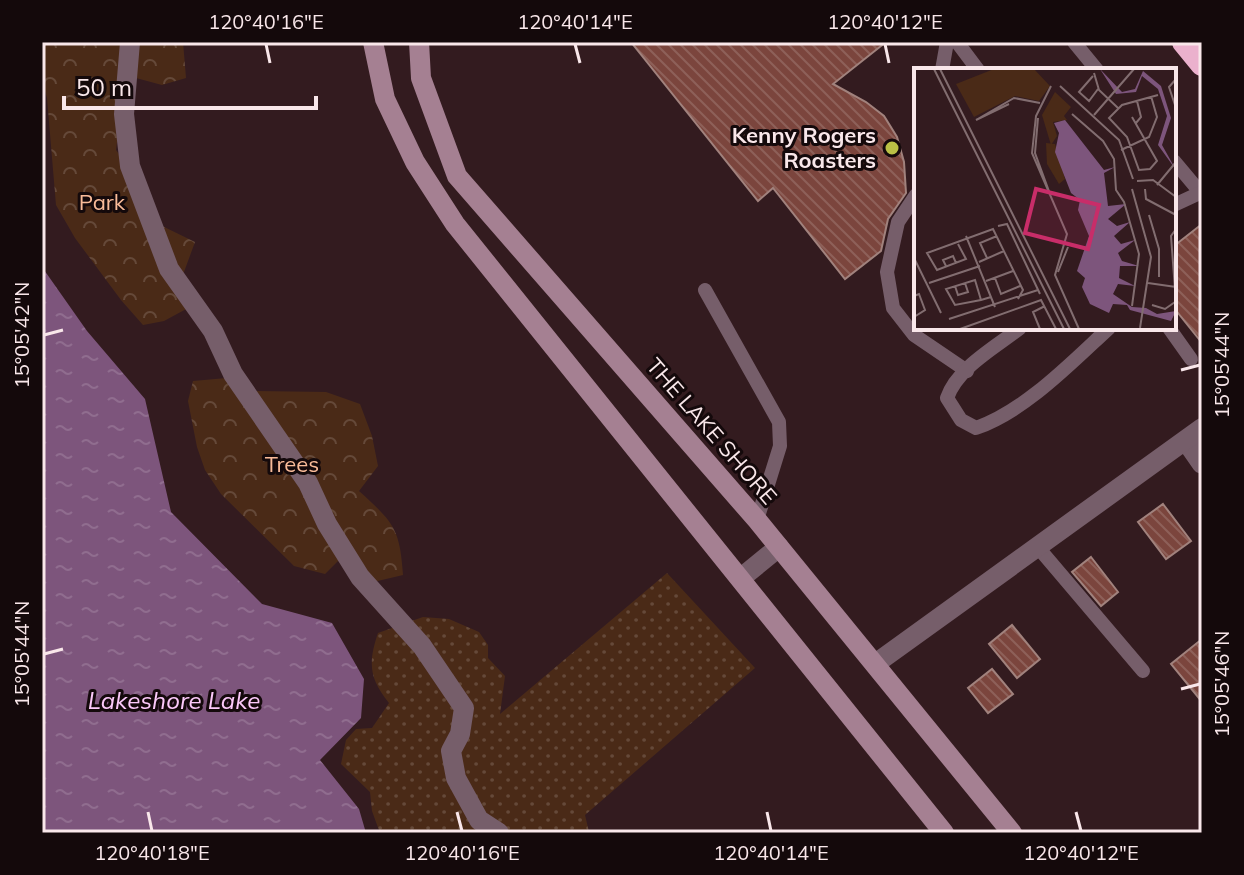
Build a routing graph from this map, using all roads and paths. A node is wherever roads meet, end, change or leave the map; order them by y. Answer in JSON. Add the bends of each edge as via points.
{"nodes":[{"id":1,"x":130,"y":42,"type":"edge"},
{"id":2,"x":373,"y":42,"type":"edge"},
{"id":3,"x":419,"y":42,"type":"edge"},
{"id":4,"x":947,"y":42,"type":"edge"},
{"id":5,"x":957,"y":42,"type":"edge"},
{"id":6,"x":1074,"y":42,"type":"edge"},
{"id":7,"x":1184,"y":42,"type":"edge"},
{"id":8,"x":1202,"y":64,"type":"edge"},
{"id":9,"x":942,"y":68,"type":"edge"},
{"id":10,"x":976,"y":68,"type":"edge"},
{"id":11,"x":1095,"y":68,"type":"edge"},
{"id":12,"x":1176,"y":163,"type":"edge"},
{"id":13,"x":1201,"y":192,"type":"edge"},
{"id":14,"x":914,"y":198,"type":"edge"},
{"id":15,"x":1176,"y":204,"type":"edge"},
{"id":16,"x":705,"y":290,"type":"dead end"},
{"id":17,"x":1018,"y":330,"type":"edge"},
{"id":18,"x":1107,"y":330,"type":"edge"},
{"id":19,"x":1170,"y":330,"type":"edge"},
{"id":20,"x":1191,"y":359,"type":"dead end"},
{"id":21,"x":967,"y":371,"type":"junction"},
{"id":22,"x":1194,"y":434,"type":"edge"},
{"id":23,"x":1202,"y":464,"type":"edge"},
{"id":24,"x":757,"y":520,"type":"junction"},
{"id":25,"x":1036,"y":545,"type":"junction"},
{"id":26,"x":779,"y":547,"type":"junction"},
{"id":27,"x":741,"y":578,"type":"junction"},
{"id":28,"x":875,"y":664,"type":"junction"},
{"id":29,"x":1143,"y":671,"type":"dead end"},
{"id":30,"x":499,"y":833,"type":"edge"},
{"id":31,"x":944,"y":833,"type":"edge"},
{"id":32,"x":1012,"y":833,"type":"edge"}],
"edges":[{"from":1,"to":30,"type":"street","via":[[124,114],[130,166],[169,269],[308,483],[360,577],[422,646],[464,708],[451,751],[456,778],[479,820]]},
{"from":2,"to":27,"type":"street","via":[[385,99],[415,162],[455,224]]},
{"from":3,"to":24,"type":"street","name":"THE LAKE SHORE","via":[[421,78],[457,176]]},
{"from":4,"to":9,"type":"lane"},
{"from":5,"to":10,"type":"lane"},
{"from":6,"to":11,"type":"lane"},
{"from":7,"to":8,"type":"highway"},
{"from":12,"to":13,"type":"lane"},
{"from":13,"to":15,"type":"lane"},
{"from":14,"to":21,"type":"lane","via":[[898,222],[887,272],[893,308],[914,335]]},
{"from":16,"to":24,"type":"lane","via":[[779,422],[780,446]]},
{"from":17,"to":21,"type":"lane"},
{"from":18,"to":21,"type":"lane","via":[[1021,404],[976,428],[961,420],[947,398]]},
{"from":19,"to":20,"type":"lane"},
{"from":22,"to":23,"type":"street"},
{"from":22,"to":25,"type":"street"},
{"from":24,"to":26,"type":"street","name":"THE LAKE SHORE"},
{"from":25,"to":28,"type":"street"},
{"from":25,"to":29,"type":"lane"},
{"from":26,"to":27,"type":"street"},
{"from":26,"to":28,"type":"street","name":"THE LAKE SHORE"},
{"from":27,"to":31,"type":"street"},
{"from":28,"to":32,"type":"street","name":"THE LAKE SHORE"}]}
